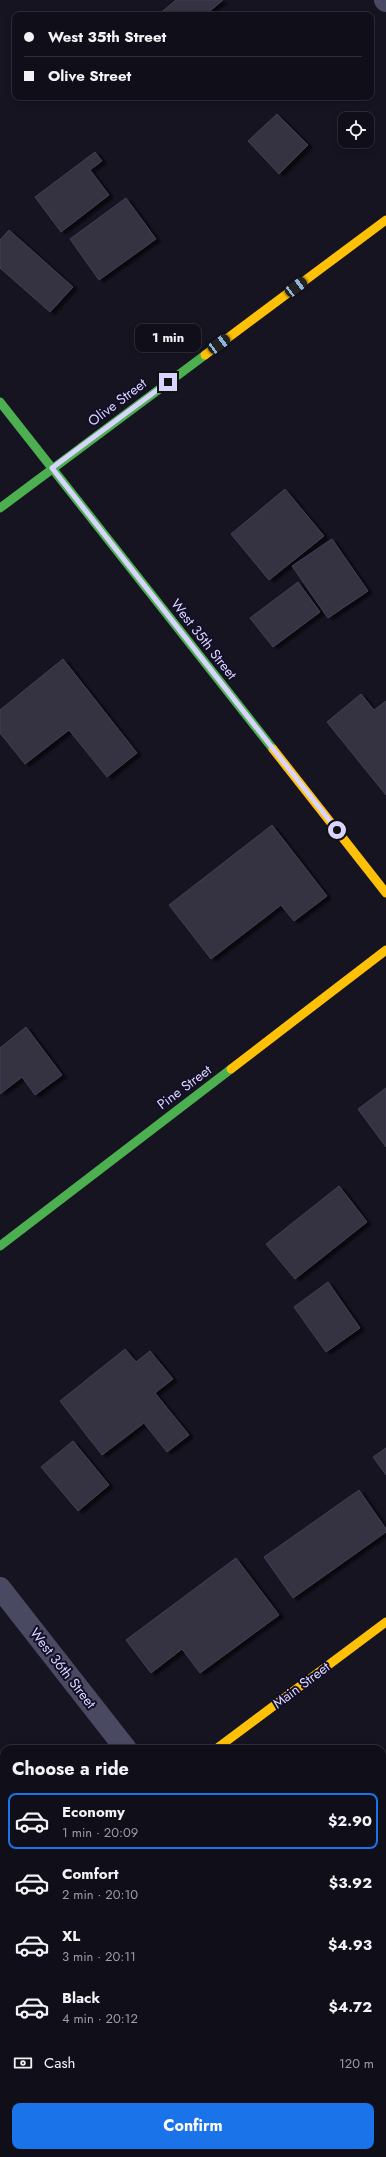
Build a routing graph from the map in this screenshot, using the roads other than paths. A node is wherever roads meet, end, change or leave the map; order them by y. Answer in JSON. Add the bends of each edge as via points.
{"nodes":[{"id":1,"x":386,"y":220,"type":"edge"},
{"id":2,"x":0,"y":402,"type":"edge"},
{"id":3,"x":52,"y":468,"type":"junction"},
{"id":4,"x":0,"y":508,"type":"edge"},
{"id":5,"x":386,"y":893,"type":"edge"},
{"id":6,"x":386,"y":950,"type":"edge"},
{"id":7,"x":0,"y":1246,"type":"edge"},
{"id":8,"x":0,"y":1588,"type":"edge"},
{"id":9,"x":386,"y":1622,"type":"edge"},
{"id":10,"x":123,"y":1745,"type":"edge"},
{"id":11,"x":221,"y":1745,"type":"edge"}],
"edges":[{"from":1,"to":3,"type":"street","name":"Olive Street"},
{"from":2,"to":3,"type":"street","name":"West 35th Street"},
{"from":3,"to":4,"type":"street","name":"Olive Street"},
{"from":3,"to":5,"type":"street","name":"West 35th Street"},
{"from":6,"to":7,"type":"street","name":"Pine Street"},
{"from":8,"to":10,"type":"street","name":"West 36th Street"},
{"from":9,"to":11,"type":"street","name":"Main Street"}]}
